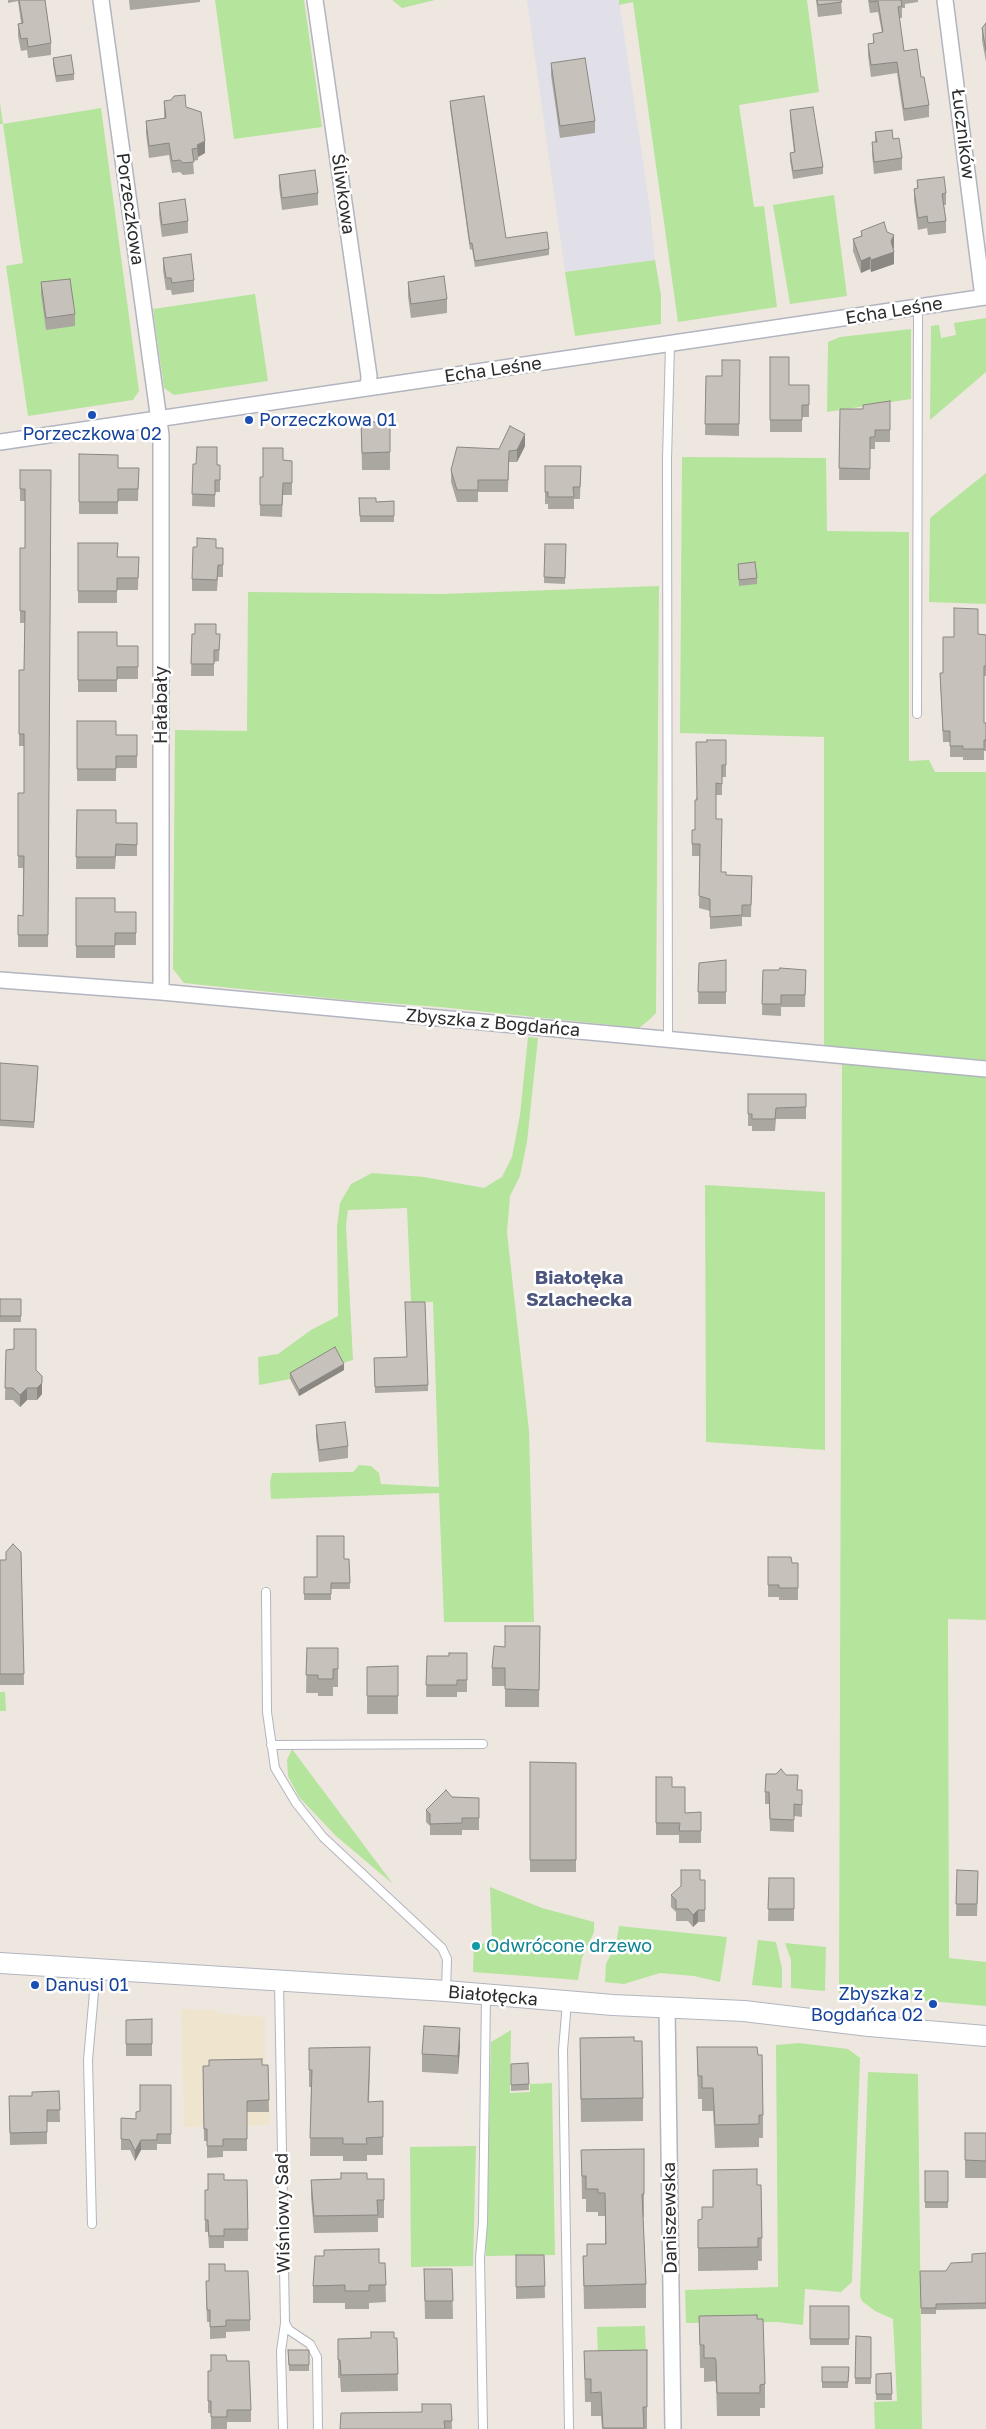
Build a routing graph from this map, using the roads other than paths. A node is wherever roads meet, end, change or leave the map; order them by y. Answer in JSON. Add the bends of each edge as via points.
{"nodes":[{"id":1,"x":101,"y":0,"type":"edge"},
{"id":2,"x":316,"y":0,"type":"edge"},
{"id":3,"x":945,"y":0,"type":"edge"},
{"id":4,"x":985,"y":297,"type":"edge"},
{"id":5,"x":918,"y":307,"type":"junction"},
{"id":6,"x":670,"y":344,"type":"junction"},
{"id":7,"x":368,"y":388,"type":"junction"},
{"id":8,"x":159,"y":419,"type":"junction"},
{"id":9,"x":0,"y":442,"type":"edge"},
{"id":10,"x":917,"y":714,"type":"dead end"},
{"id":11,"x":0,"y":980,"type":"edge"},
{"id":12,"x":161,"y":992,"type":"junction"},
{"id":13,"x":668,"y":1040,"type":"junction"},
{"id":14,"x":986,"y":1069,"type":"edge"},
{"id":15,"x":266,"y":1592,"type":"dead end"},
{"id":16,"x":483,"y":1744,"type":"dead end"},
{"id":17,"x":271,"y":1745,"type":"junction"},
{"id":18,"x":0,"y":1963,"type":"edge"},
{"id":19,"x":96,"y":1970,"type":"junction"},
{"id":20,"x":279,"y":1982,"type":"junction"},
{"id":21,"x":446,"y":1992,"type":"junction"},
{"id":22,"x":486,"y":1995,"type":"junction"},
{"id":23,"x":567,"y":2002,"type":"junction"},
{"id":24,"x":667,"y":2006,"type":"junction"},
{"id":25,"x":986,"y":2036,"type":"edge"},
{"id":26,"x":92,"y":2224,"type":"dead end"},
{"id":27,"x":285,"y":2323,"type":"junction"},
{"id":28,"x":283,"y":2429,"type":"edge"},
{"id":29,"x":318,"y":2429,"type":"edge"},
{"id":30,"x":483,"y":2429,"type":"edge"},
{"id":31,"x":569,"y":2429,"type":"edge"},
{"id":32,"x":674,"y":2429,"type":"edge"}],
"edges":[{"from":1,"to":8,"type":"street","name":"Porzeczkowa"},
{"from":2,"to":7,"type":"street","name":"Śliwkowa","via":[[369,376]]},
{"from":3,"to":4,"type":"street","name":"Łuczników"},
{"from":4,"to":5,"type":"street","name":"Echa Leśne"},
{"from":5,"to":6,"type":"street","name":"Echa Leśne"},
{"from":5,"to":10,"type":"lane"},
{"from":6,"to":7,"type":"street","name":"Echa Leśne"},
{"from":6,"to":13,"type":"lane","via":[[667,460]]},
{"from":7,"to":8,"type":"street","name":"Echa Leśne"},
{"from":8,"to":9,"type":"street","name":"Echa Leśne"},
{"from":8,"to":12,"type":"street","name":"Hałabały"},
{"from":11,"to":12,"type":"street","name":"Zbyszka z Bogdańca"},
{"from":12,"to":13,"type":"street","name":"Zbyszka z Bogdańca"},
{"from":13,"to":14,"type":"street","name":"Zbyszka z Bogdańca"},
{"from":15,"to":17,"type":"lane","via":[[267,1712]]},
{"from":16,"to":17,"type":"lane"},
{"from":17,"to":21,"type":"lane","via":[[275,1768],[296,1803],[323,1837],[442,1948],[447,1959]]},
{"from":18,"to":19,"type":"street","name":"Białołęcka"},
{"from":19,"to":20,"type":"street","name":"Białołęcka"},
{"from":19,"to":26,"type":"lane","via":[[88,2060]]},
{"from":20,"to":21,"type":"street","name":"Białołęcka"},
{"from":20,"to":27,"type":"lane","name":"Wiśniowy Sad"},
{"from":21,"to":22,"type":"street","name":"Białołęcka"},
{"from":22,"to":23,"type":"street","name":"Białołęcka"},
{"from":22,"to":30,"type":"lane","via":[[480,2258]]},
{"from":23,"to":24,"type":"street","name":"Białołęcka"},
{"from":23,"to":31,"type":"lane","via":[[563,2050]]},
{"from":24,"to":25,"type":"street","name":"Białołęcka"},
{"from":24,"to":32,"type":"street","name":"Daniszewska"},
{"from":27,"to":28,"type":"lane","name":"Wiśniowy Sad","via":[[281,2351]]},
{"from":27,"to":29,"type":"lane","via":[[289,2330],[310,2344],[317,2357]]}]}
